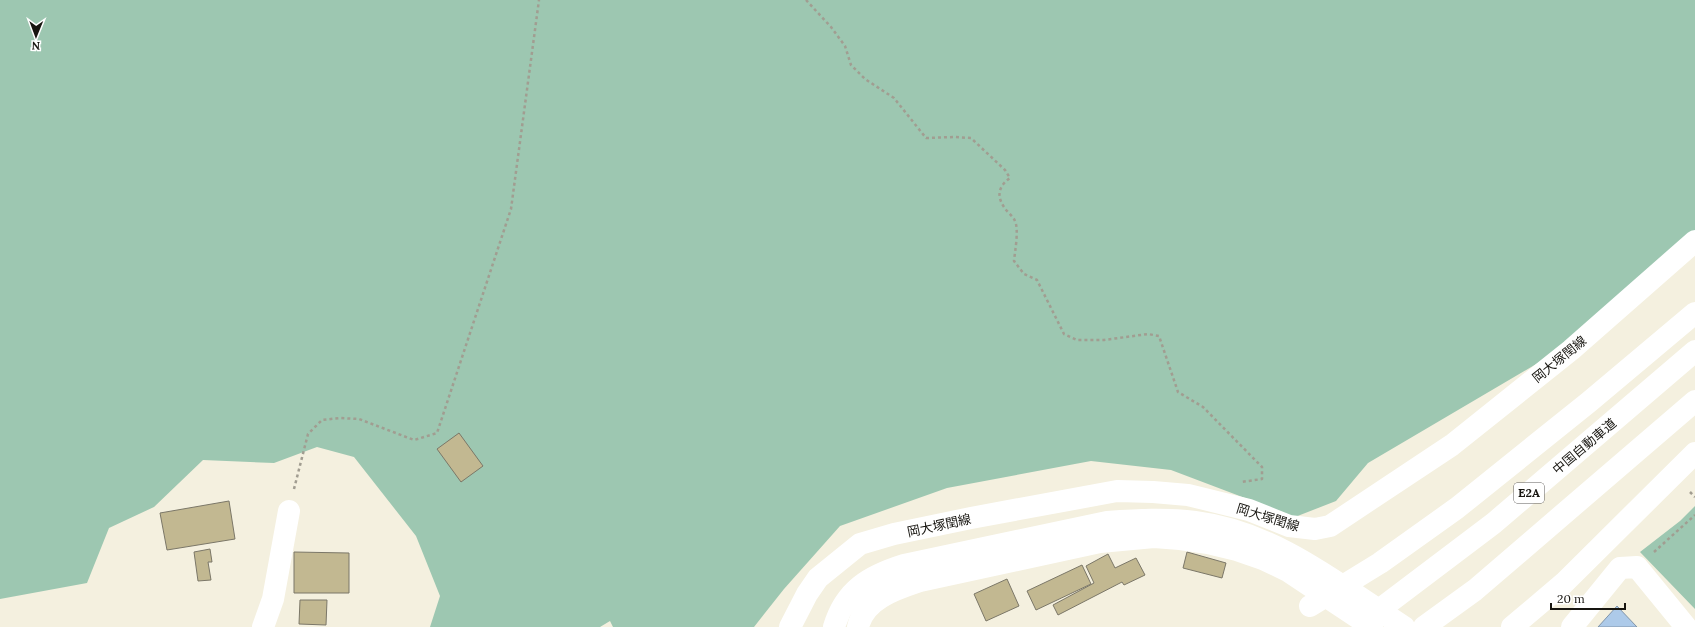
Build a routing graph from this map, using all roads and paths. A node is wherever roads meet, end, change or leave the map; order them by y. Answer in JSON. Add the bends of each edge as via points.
{"nodes":[{"id":1,"x":539,"y":0,"type":"edge"},
{"id":2,"x":806,"y":0,"type":"edge"},
{"id":3,"x":1695,"y":241,"type":"edge"},
{"id":4,"x":1695,"y":313,"type":"edge"},
{"id":5,"x":1695,"y":351,"type":"edge"},
{"id":6,"x":1695,"y":400,"type":"edge"},
{"id":7,"x":1695,"y":453,"type":"edge"},
{"id":8,"x":1217,"y":502,"type":"junction"},
{"id":9,"x":289,"y":511,"type":"joint"},
{"id":10,"x":1695,"y":515,"type":"edge"},
{"id":11,"x":1296,"y":566,"type":"junction"},
{"id":12,"x":1637,"y":567,"type":"junction"},
{"id":13,"x":1310,"y":606,"type":"dead end"},
{"id":14,"x":263,"y":627,"type":"edge"},
{"id":15,"x":790,"y":627,"type":"edge"},
{"id":16,"x":834,"y":627,"type":"edge"},
{"id":17,"x":858,"y":627,"type":"edge"},
{"id":18,"x":1356,"y":627,"type":"edge"},
{"id":19,"x":1372,"y":627,"type":"edge"},
{"id":20,"x":1404,"y":627,"type":"edge"},
{"id":21,"x":1424,"y":627,"type":"edge"},
{"id":22,"x":1512,"y":627,"type":"edge"},
{"id":23,"x":1572,"y":627,"type":"edge"},
{"id":24,"x":1686,"y":627,"type":"edge"}],
"edges":[{"from":1,"to":9,"type":"path","via":[[511,209],[437,433],[414,440],[359,419],[322,420],[308,434]]},
{"from":2,"to":8,"type":"path","via":[[845,46],[851,65],[865,79],[894,98],[926,138],[971,138],[1005,170],[1010,178],[1002,183],[998,195],[1002,205],[1015,221],[1014,261],[1024,274],[1038,280],[1064,334],[1077,340],[1104,340],[1148,334],[1159,336],[1178,392],[1203,407],[1262,467],[1262,478],[1236,483],[1224,482]]},
{"from":3,"to":8,"type":"main road","name":"岡大塚閏線","via":[[1571,350],[1452,445],[1330,526],[1314,529],[1289,526],[1248,510]]},
{"from":4,"to":13,"type":"main road","via":[[1457,508],[1380,563]]},
{"from":5,"to":18,"type":"main road","name":"中国自動車道","number":"E2A","via":[[1494,523]]},
{"from":6,"to":21,"type":"main road","via":[[1475,590]]},
{"from":7,"to":22,"type":"main road","via":[[1564,583]]},
{"from":8,"to":15,"type":"main road","name":"岡大塚閏線","via":[[1188,495],[1117,491],[894,534],[860,544],[818,578]]},
{"from":9,"to":14,"type":"main road","via":[[273,599]]},
{"from":10,"to":12,"type":"path"},
{"from":11,"to":16,"type":"main road","via":[[1268,542],[1223,527],[1166,520],[1107,522],[904,565],[884,572],[866,581],[850,596],[838,613]]},
{"from":11,"to":17,"type":"main road","via":[[1208,543],[1154,537],[1100,542],[898,588],[882,596],[869,607],[859,621]]},
{"from":11,"to":19,"type":"main road"},
{"from":11,"to":20,"type":"main road"},
{"from":12,"to":23,"type":"main road","via":[[1620,568]]},
{"from":12,"to":24,"type":"main road"}]}
